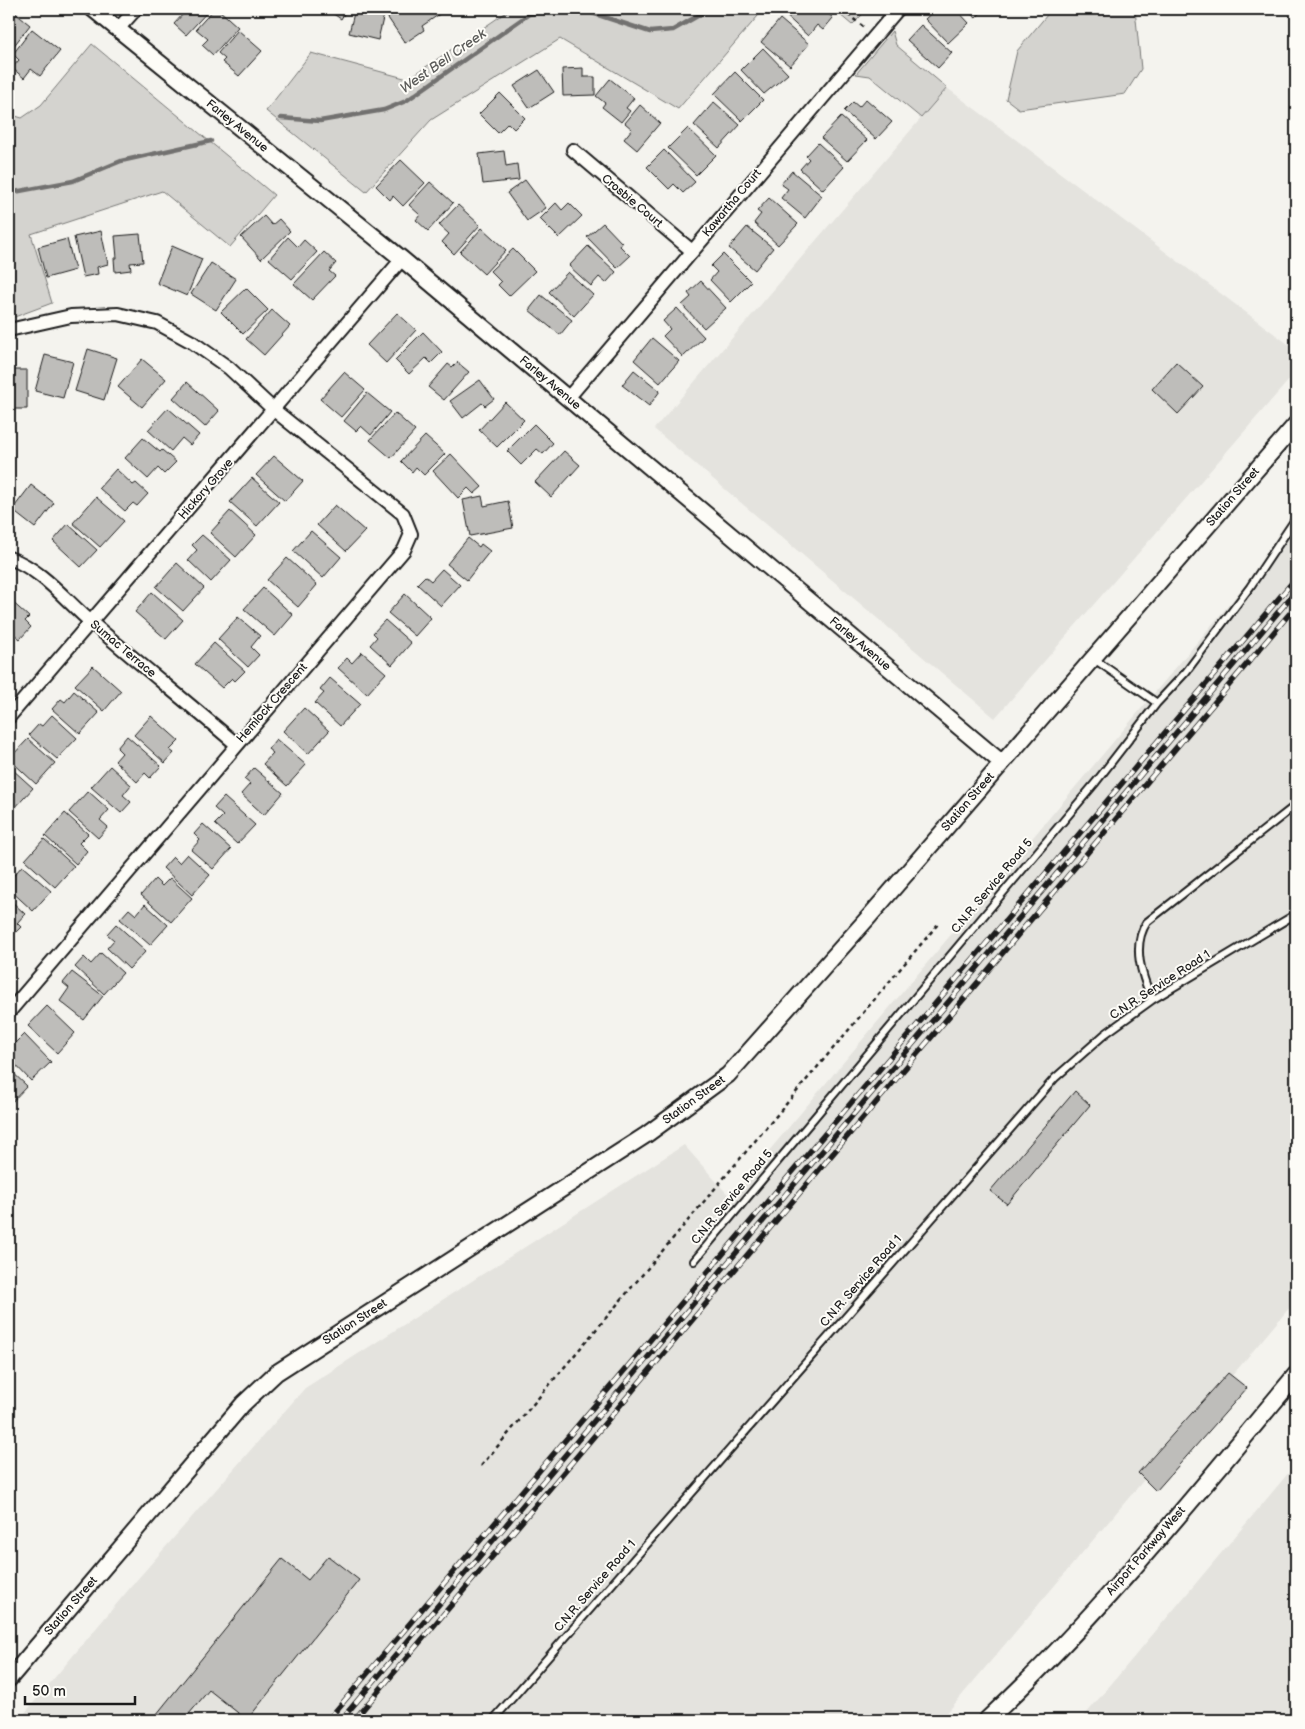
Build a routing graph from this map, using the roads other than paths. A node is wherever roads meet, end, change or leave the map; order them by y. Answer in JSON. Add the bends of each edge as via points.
{"nodes":[{"id":1,"x":93,"y":9,"type":"edge"},
{"id":2,"x":136,"y":9,"type":"edge"},
{"id":3,"x":898,"y":9,"type":"edge"},
{"id":4,"x":118,"y":29,"type":"junction"},
{"id":5,"x":573,"y":150,"type":"dead end"},
{"id":6,"x":692,"y":251,"type":"junction"},
{"id":7,"x":402,"y":260,"type":"junction"},
{"id":8,"x":9,"y":330,"type":"edge"},
{"id":9,"x":568,"y":398,"type":"junction"},
{"id":10,"x":274,"y":410,"type":"junction"},
{"id":11,"x":1296,"y":424,"type":"edge"},
{"id":12,"x":1296,"y":518,"type":"edge"},
{"id":13,"x":9,"y":558,"type":"edge"},
{"id":14,"x":91,"y":622,"type":"junction"},
{"id":15,"x":1093,"y":658,"type":"junction"},
{"id":16,"x":1156,"y":703,"type":"junction"},
{"id":17,"x":9,"y":717,"type":"edge"},
{"id":18,"x":236,"y":744,"type":"junction"},
{"id":19,"x":1002,"y":763,"type":"junction"},
{"id":20,"x":1296,"y":805,"type":"edge"},
{"id":21,"x":1296,"y":914,"type":"edge"},
{"id":22,"x":1152,"y":1000,"type":"junction"},
{"id":23,"x":9,"y":1012,"type":"edge"},
{"id":24,"x":694,"y":1261,"type":"dead end"},
{"id":25,"x":1296,"y":1375,"type":"edge"},
{"id":26,"x":9,"y":1679,"type":"edge"},
{"id":27,"x":493,"y":1720,"type":"edge"},
{"id":28,"x":987,"y":1720,"type":"edge"}],
"edges":[{"from":1,"to":4,"type":"street","name":"Farley Avenue"},
{"from":2,"to":4,"type":"street"},
{"from":3,"to":6,"type":"street","name":"Kawartha Court"},
{"from":4,"to":7,"type":"street","name":"Farley Avenue"},
{"from":5,"to":6,"type":"street","name":"Crosbie Court"},
{"from":6,"to":9,"type":"street","name":"Kawartha Court"},
{"from":7,"to":9,"type":"street","name":"Farley Avenue"},
{"from":7,"to":10,"type":"street","name":"Hickory Grove"},
{"from":8,"to":10,"type":"street","name":"Hemlock Crescent","via":[[71,316],[118,314],[157,323],[229,368]]},
{"from":9,"to":19,"type":"street","name":"Farley Avenue"},
{"from":10,"to":14,"type":"street","name":"Hickory Grove"},
{"from":10,"to":18,"type":"street","name":"Hemlock Crescent","via":[[403,514],[411,534],[404,550]]},
{"from":11,"to":15,"type":"street","name":"Station Street"},
{"from":12,"to":16,"type":"lane","name":"C.N.R. Service Road 5","via":[[1250,587],[1186,672]]},
{"from":13,"to":14,"type":"street","name":"Sumac Terrace","via":[[45,578]]},
{"from":14,"to":17,"type":"street","name":"Hickory Grove"},
{"from":14,"to":18,"type":"street","name":"Sumac Terrace"},
{"from":15,"to":16,"type":"lane"},
{"from":15,"to":19,"type":"street","name":"Station Street"},
{"from":16,"to":24,"type":"lane","name":"C.N.R. Service Road 5","via":[[1096,782]]},
{"from":18,"to":23,"type":"street","name":"Hemlock Crescent"},
{"from":19,"to":26,"type":"street","name":"Station Street","via":[[728,1075],[646,1135],[276,1373],[243,1404]]},
{"from":20,"to":22,"type":"lane","via":[[1147,922],[1138,946],[1143,978]]},
{"from":21,"to":22,"type":"lane","name":"C.N.R. Service Road 1"},
{"from":22,"to":27,"type":"lane","name":"C.N.R. Service Road 1","via":[[1105,1034],[1054,1078]]},
{"from":25,"to":28,"type":"main road","name":"Airport Parkway West","via":[[1175,1519],[1041,1670]]}]}
